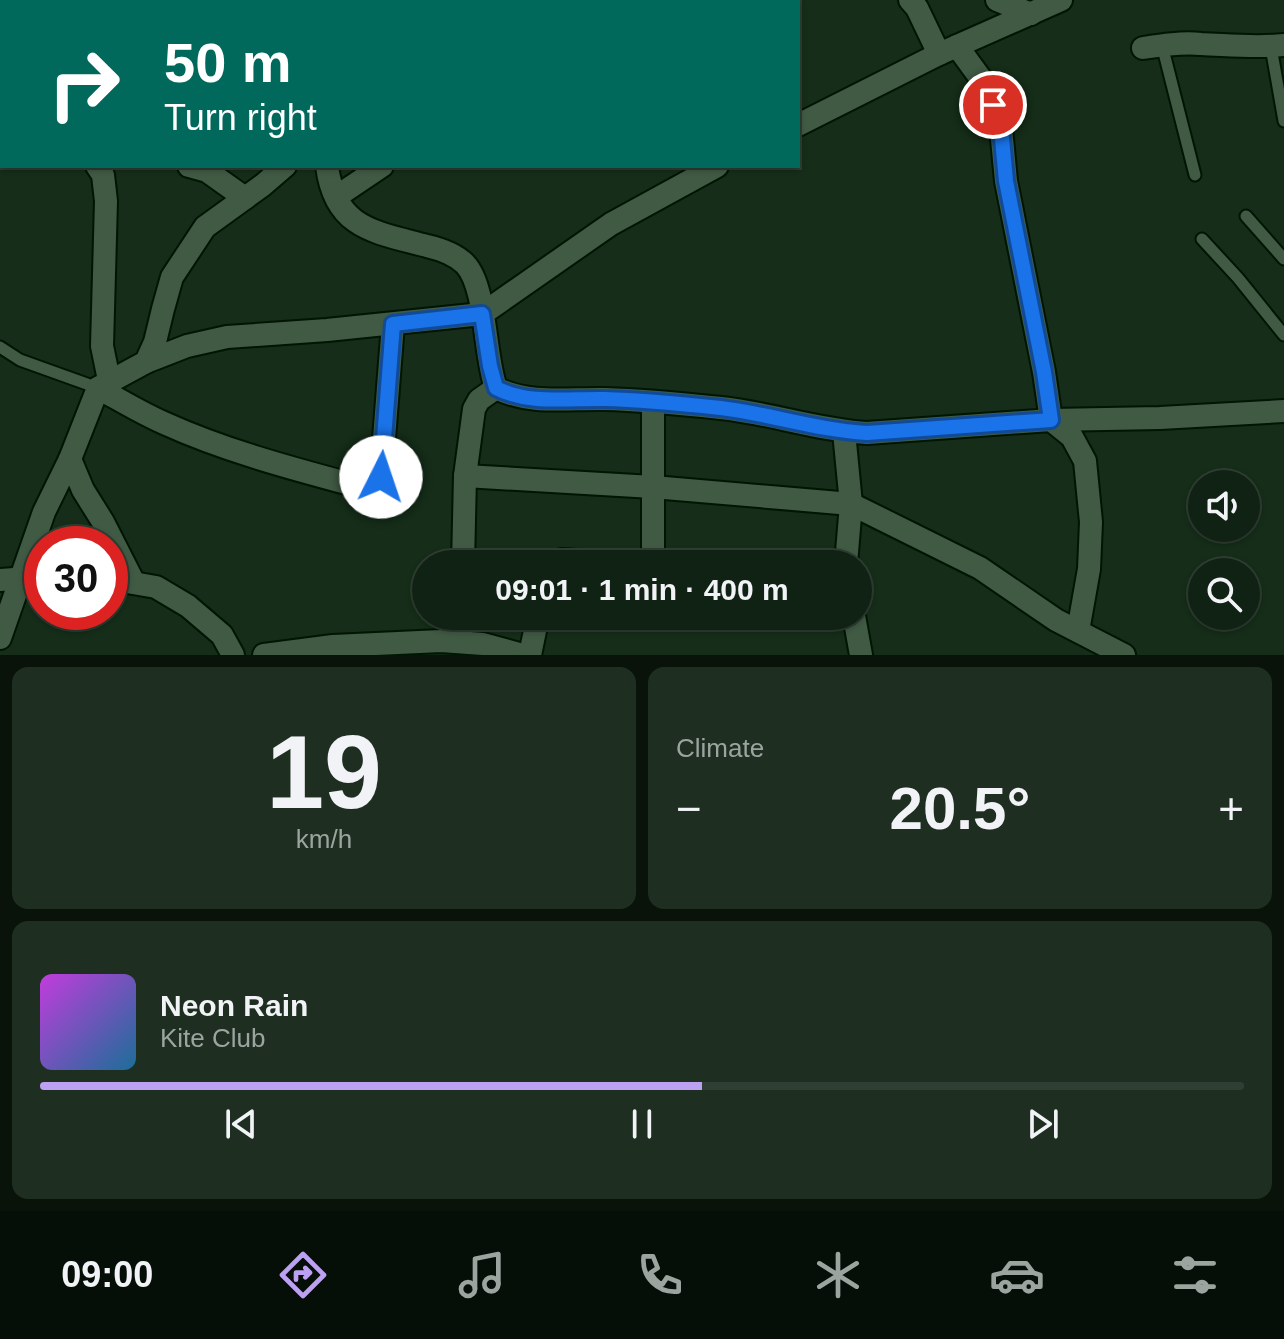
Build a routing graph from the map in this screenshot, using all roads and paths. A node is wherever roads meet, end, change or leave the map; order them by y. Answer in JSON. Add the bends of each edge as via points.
{"nodes":[{"id":1,"x":910,"y":0,"type":"edge"},
{"id":2,"x":997,"y":0,"type":"edge"},
{"id":3,"x":1061,"y":0,"type":"edge"},
{"id":4,"x":1031,"y":14,"type":"junction"},
{"id":5,"x":1153,"y":46,"type":"joint"},
{"id":6,"x":1278,"y":46,"type":"edge"},
{"id":7,"x":948,"y":50,"type":"junction"},
{"id":8,"x":1284,"y":121,"type":"edge"},
{"id":9,"x":800,"y":124,"type":"edge"},
{"id":10,"x":100,"y":168,"type":"edge"},
{"id":11,"x":196,"y":168,"type":"edge"},
{"id":12,"x":282,"y":168,"type":"edge"},
{"id":13,"x":327,"y":168,"type":"edge"},
{"id":14,"x":379,"y":168,"type":"edge"},
{"id":15,"x":713,"y":168,"type":"edge"},
{"id":16,"x":1195,"y":175,"type":"dead end"},
{"id":17,"x":336,"y":197,"type":"junction"},
{"id":18,"x":245,"y":198,"type":"junction"},
{"id":19,"x":1246,"y":216,"type":"dead end"},
{"id":20,"x":1202,"y":239,"type":"dead end"},
{"id":21,"x":1284,"y":259,"type":"edge"},
{"id":22,"x":482,"y":314,"type":"junction"},
{"id":23,"x":393,"y":324,"type":"junction"},
{"id":24,"x":1284,"y":335,"type":"edge"},
{"id":25,"x":0,"y":347,"type":"edge"},
{"id":26,"x":146,"y":362,"type":"junction"},
{"id":27,"x":104,"y":384,"type":"junction"},
{"id":28,"x":496,"y":388,"type":"junction"},
{"id":29,"x":653,"y":402,"type":"junction"},
{"id":30,"x":1284,"y":411,"type":"edge"},
{"id":31,"x":1051,"y":420,"type":"junction"},
{"id":32,"x":844,"y":432,"type":"junction"},
{"id":33,"x":70,"y":459,"type":"junction"},
{"id":34,"x":465,"y":476,"type":"junction"},
{"id":35,"x":653,"y":487,"type":"junction"},
{"id":36,"x":851,"y":504,"type":"junction"},
{"id":37,"x":463,"y":550,"type":"edge"},
{"id":38,"x":653,"y":550,"type":"edge"},
{"id":39,"x":847,"y":550,"type":"edge"},
{"id":40,"x":21,"y":578,"type":"edge"},
{"id":41,"x":128,"y":582,"type":"edge"},
{"id":42,"x":134,"y":583,"type":"junction"},
{"id":43,"x":460,"y":630,"type":"edge"},
{"id":44,"x":535,"y":630,"type":"edge"},
{"id":45,"x":857,"y":630,"type":"edge"},
{"id":46,"x":1078,"y":631,"type":"junction"},
{"id":47,"x":0,"y":638,"type":"edge"},
{"id":48,"x":460,"y":641,"type":"junction"},
{"id":49,"x":233,"y":655,"type":"edge"},
{"id":50,"x":264,"y":655,"type":"edge"},
{"id":51,"x":523,"y":655,"type":"edge"},
{"id":52,"x":530,"y":655,"type":"edge"},
{"id":53,"x":861,"y":655,"type":"edge"},
{"id":54,"x":1124,"y":655,"type":"edge"}],
"edges":[{"from":1,"to":7,"type":"street"},
{"from":2,"to":4,"type":"street"},
{"from":3,"to":4,"type":"street"},
{"from":4,"to":7,"type":"street"},
{"from":5,"to":6,"type":"street"},
{"from":5,"to":16,"type":"lane"},
{"from":6,"to":8,"type":"lane"},
{"from":7,"to":9,"type":"street"},
{"from":7,"to":31,"type":"street","via":[[984,83],[1001,128],[1006,181]]},
{"from":10,"to":27,"type":"street","via":[[106,201]]},
{"from":11,"to":18,"type":"street"},
{"from":12,"to":18,"type":"street"},
{"from":13,"to":17,"type":"street"},
{"from":14,"to":17,"type":"street"},
{"from":15,"to":22,"type":"street","via":[[611,224]]},
{"from":17,"to":22,"type":"street","via":[[354,221],[372,231],[439,249],[465,264]]},
{"from":18,"to":26,"type":"street","via":[[205,227],[172,277]]},
{"from":19,"to":21,"type":"lane"},
{"from":20,"to":24,"type":"lane"},
{"from":22,"to":23,"type":"street"},
{"from":22,"to":28,"type":"street"},
{"from":23,"to":26,"type":"street","via":[[227,337]]},
{"from":23,"to":27,"type":"street","via":[[381,477],[372,490],[273,463],[163,423]]},
{"from":25,"to":27,"type":"lane","via":[[20,360]]},
{"from":26,"to":27,"type":"street"},
{"from":27,"to":33,"type":"street"},
{"from":28,"to":29,"type":"street","via":[[532,398]]},
{"from":28,"to":34,"type":"street","via":[[474,409]]},
{"from":29,"to":32,"type":"street","via":[[724,408]]},
{"from":29,"to":35,"type":"street"},
{"from":30,"to":31,"type":"street"},
{"from":31,"to":32,"type":"street"},
{"from":31,"to":46,"type":"street","via":[[1072,437],[1085,461],[1091,522]]},
{"from":32,"to":36,"type":"street"},
{"from":33,"to":40,"type":"street"},
{"from":33,"to":42,"type":"street"},
{"from":34,"to":35,"type":"street"},
{"from":34,"to":37,"type":"street"},
{"from":35,"to":36,"type":"street"},
{"from":35,"to":38,"type":"street"},
{"from":36,"to":39,"type":"street"},
{"from":36,"to":46,"type":"street","via":[[980,568]]},
{"from":40,"to":47,"type":"street"},
{"from":41,"to":42,"type":"street"},
{"from":42,"to":49,"type":"street","via":[[156,587],[188,606],[222,635]]},
{"from":43,"to":48,"type":"street"},
{"from":44,"to":52,"type":"street"},
{"from":45,"to":53,"type":"street"},
{"from":46,"to":54,"type":"street"},
{"from":48,"to":50,"type":"street","via":[[333,646]]},
{"from":48,"to":51,"type":"street"}]}
